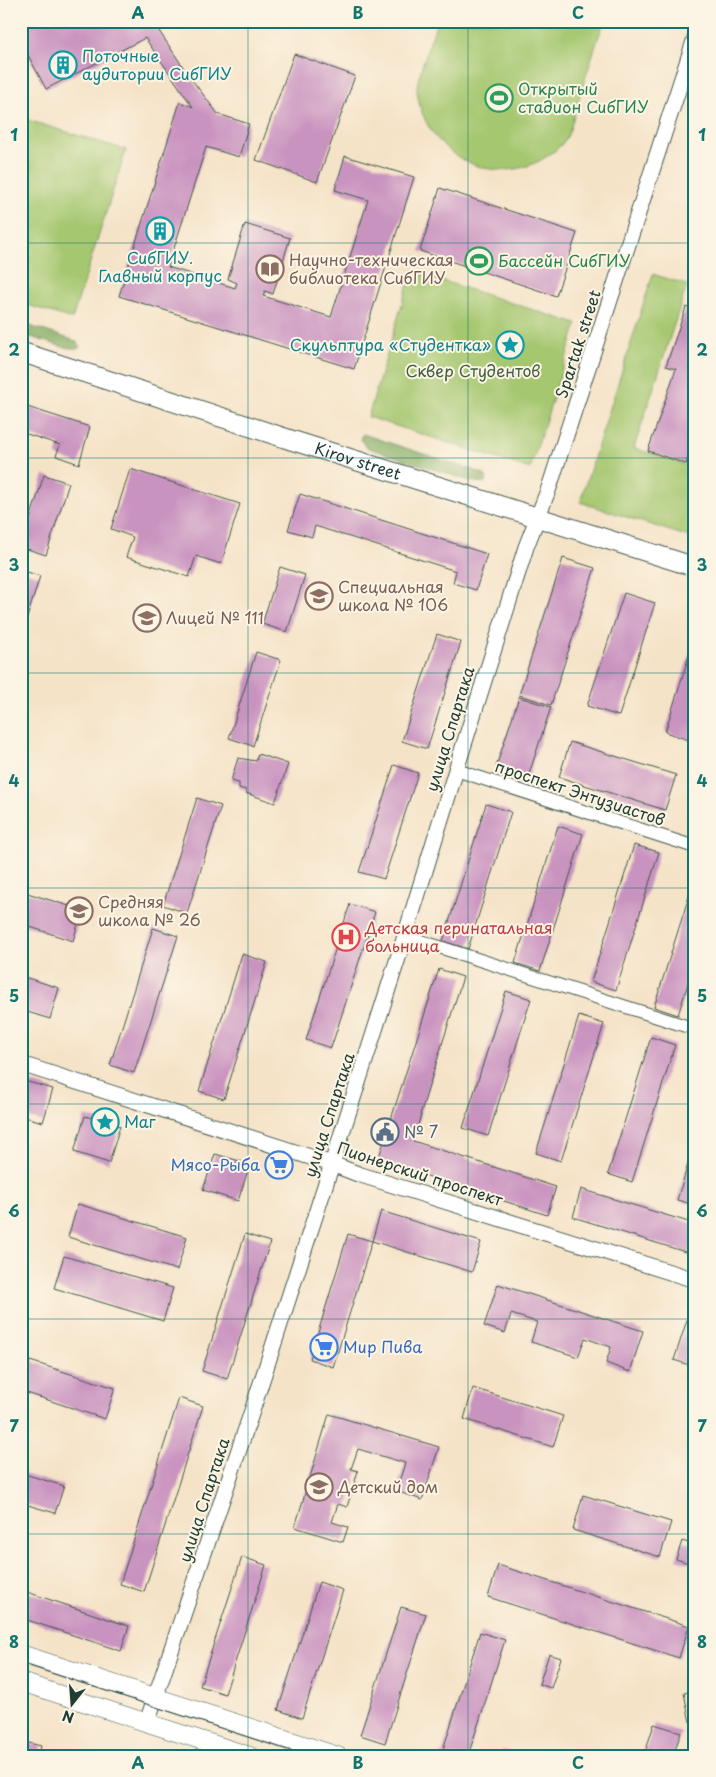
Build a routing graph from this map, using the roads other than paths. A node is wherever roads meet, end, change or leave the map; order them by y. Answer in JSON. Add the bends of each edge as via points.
{"nodes":[{"id":1,"x":695,"y":38,"type":"edge"},
{"id":2,"x":21,"y":352,"type":"edge"},
{"id":3,"x":539,"y":517,"type":"junction"},
{"id":4,"x":695,"y":567,"type":"edge"},
{"id":5,"x":456,"y":770,"type":"junction"},
{"id":6,"x":695,"y":847,"type":"edge"},
{"id":7,"x":405,"y":936,"type":"junction"},
{"id":8,"x":695,"y":1030,"type":"edge"},
{"id":9,"x":21,"y":1064,"type":"edge"},
{"id":10,"x":332,"y":1164,"type":"junction"},
{"id":11,"x":695,"y":1280,"type":"edge"},
{"id":12,"x":21,"y":1654,"type":"edge"},
{"id":13,"x":21,"y":1682,"type":"edge"},
{"id":14,"x":156,"y":1697,"type":"junction"},
{"id":15,"x":147,"y":1722,"type":"junction"},
{"id":16,"x":250,"y":1756,"type":"edge"},
{"id":17,"x":338,"y":1756,"type":"edge"}],
"edges":[{"from":1,"to":3,"type":"street","name":"Spartak street"},
{"from":2,"to":3,"type":"main road","name":"Kirov street"},
{"from":3,"to":4,"type":"main road","name":"Kirov street"},
{"from":3,"to":5,"type":"street","name":"улица Спартака","via":[[526,547]]},
{"from":5,"to":6,"type":"street","name":"проспект Энтузиастов"},
{"from":5,"to":7,"type":"street","name":"улица Спартака"},
{"from":7,"to":8,"type":"street"},
{"from":7,"to":10,"type":"street","name":"улица Спартака"},
{"from":9,"to":10,"type":"street","name":"Пионерский проспект"},
{"from":10,"to":11,"type":"street","name":"Пионерский проспект"},
{"from":10,"to":14,"type":"street","name":"улица Спартака"},
{"from":12,"to":14,"type":"main road"},
{"from":13,"to":15,"type":"main road"},
{"from":14,"to":15,"type":"street","name":"улица Спартака"},
{"from":14,"to":17,"type":"main road"},
{"from":15,"to":16,"type":"main road"}]}
